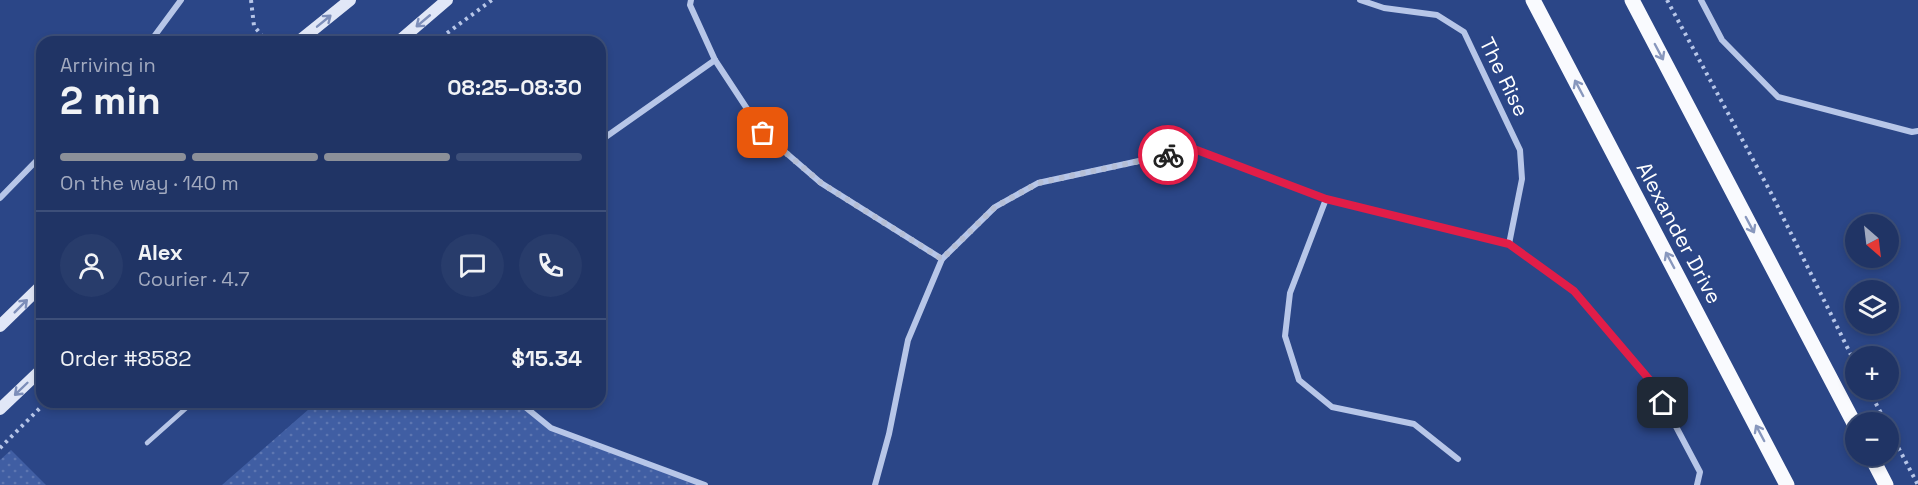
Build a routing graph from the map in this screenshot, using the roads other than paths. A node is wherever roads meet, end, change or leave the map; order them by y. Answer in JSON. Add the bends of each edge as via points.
{"nodes":[{"id":1,"x":181,"y":0,"type":"edge"},
{"id":2,"x":350,"y":0,"type":"edge"},
{"id":3,"x":447,"y":0,"type":"edge"},
{"id":4,"x":691,"y":0,"type":"edge"},
{"id":5,"x":1360,"y":0,"type":"edge"},
{"id":6,"x":1533,"y":0,"type":"edge"},
{"id":7,"x":1632,"y":0,"type":"edge"},
{"id":8,"x":1701,"y":0,"type":"edge"},
{"id":9,"x":154,"y":36,"type":"edge"},
{"id":10,"x":305,"y":36,"type":"edge"},
{"id":11,"x":405,"y":36,"type":"edge"},
{"id":12,"x":716,"y":60,"type":"junction"},
{"id":13,"x":1918,"y":131,"type":"edge"},
{"id":14,"x":606,"y":137,"type":"edge"},
{"id":15,"x":36,"y":161,"type":"edge"},
{"id":16,"x":0,"y":198,"type":"edge"},
{"id":17,"x":1326,"y":199,"type":"junction"},
{"id":18,"x":1509,"y":244,"type":"junction"},
{"id":19,"x":942,"y":259,"type":"junction"},
{"id":20,"x":36,"y":291,"type":"edge"},
{"id":21,"x":0,"y":326,"type":"edge"},
{"id":22,"x":36,"y":375,"type":"edge"},
{"id":23,"x":186,"y":408,"type":"edge"},
{"id":24,"x":526,"y":408,"type":"edge"},
{"id":25,"x":0,"y":409,"type":"edge"},
{"id":26,"x":1848,"y":412,"type":"edge"},
{"id":27,"x":147,"y":442,"type":"dead end"},
{"id":28,"x":1458,"y":459,"type":"dead end"},
{"id":29,"x":1876,"y":466,"type":"edge"},
{"id":30,"x":705,"y":485,"type":"edge"},
{"id":31,"x":875,"y":485,"type":"edge"},
{"id":32,"x":1697,"y":485,"type":"edge"},
{"id":33,"x":1787,"y":485,"type":"edge"},
{"id":34,"x":1886,"y":485,"type":"edge"}],
"edges":[{"from":1,"to":9,"type":"street"},
{"from":10,"to":2,"type":"main road","one_way":true},
{"from":3,"to":11,"type":"main road","one_way":true},
{"from":4,"to":12,"type":"street"},
{"from":5,"to":18,"type":"street","name":"The Rise","via":[[1384,8],[1437,15],[1464,32],[1521,150],[1522,179]]},
{"from":33,"to":6,"type":"main road","name":"Alexander Drive","one_way":true},
{"from":7,"to":26,"type":"main road","one_way":true},
{"from":8,"to":13,"type":"street","via":[[1722,40],[1778,97]]},
{"from":12,"to":14,"type":"street"},
{"from":12,"to":19,"type":"street","via":[[763,133],[821,183]]},
{"from":15,"to":16,"type":"street"},
{"from":17,"to":18,"type":"street"},
{"from":17,"to":19,"type":"street","via":[[1194,149],[1038,183],[995,207]]},
{"from":17,"to":28,"type":"street","via":[[1290,293],[1285,336],[1299,380],[1332,407],[1414,424]]},
{"from":18,"to":32,"type":"street","via":[[1574,291],[1654,385],[1700,472]]},
{"from":19,"to":31,"type":"street","via":[[908,340]]},
{"from":21,"to":20,"type":"main road","one_way":true},
{"from":22,"to":25,"type":"main road","one_way":true},
{"from":23,"to":27,"type":"lane"},
{"from":24,"to":30,"type":"street","via":[[551,428]]},
{"from":29,"to":34,"type":"main road"}]}
